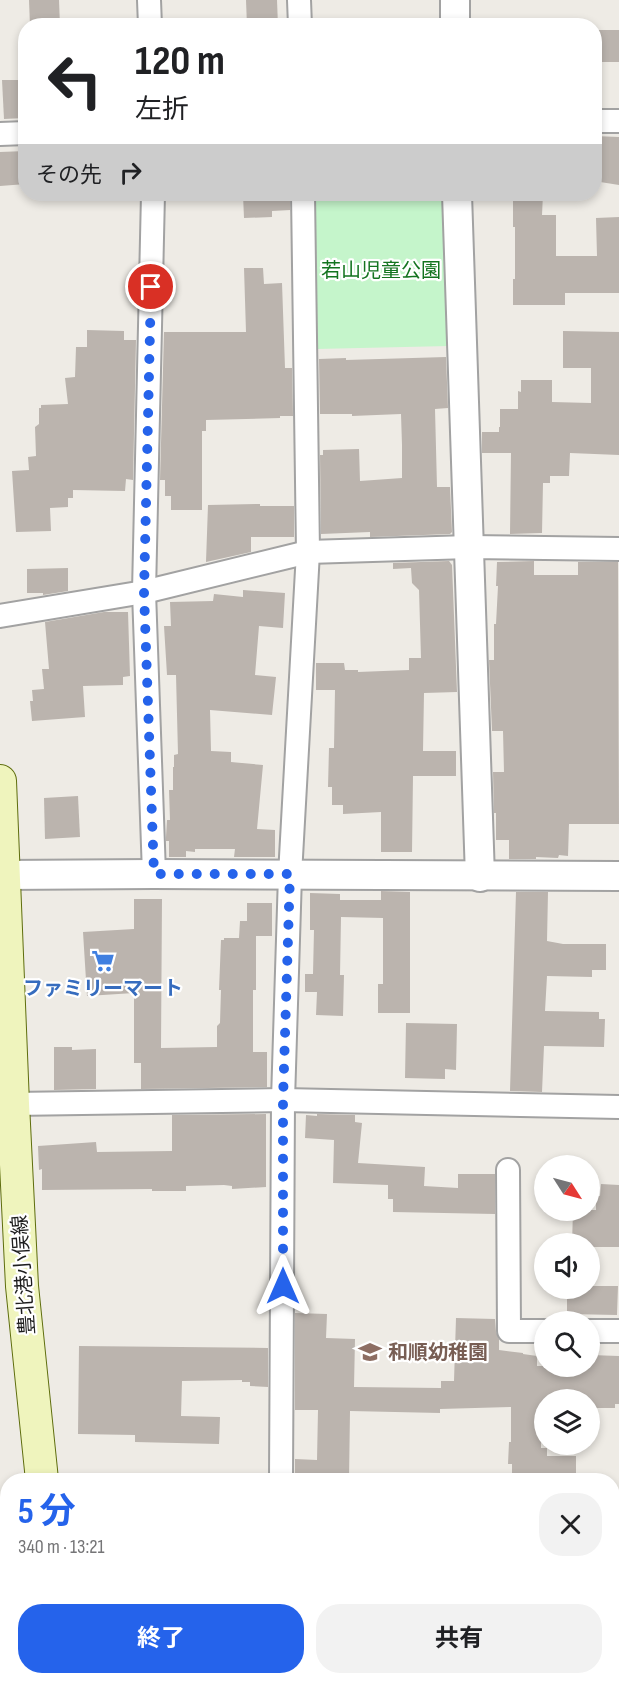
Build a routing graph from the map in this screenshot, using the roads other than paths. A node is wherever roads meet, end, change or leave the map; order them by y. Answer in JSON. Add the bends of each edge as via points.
{"nodes":[{"id":1,"x":149,"y":0,"type":"edge"},
{"id":2,"x":299,"y":0,"type":"edge"},
{"id":3,"x":455,"y":0,"type":"edge"},
{"id":4,"x":150,"y":18,"type":"edge"},
{"id":5,"x":300,"y":18,"type":"edge"},
{"id":6,"x":455,"y":18,"type":"edge"},
{"id":7,"x":602,"y":121,"type":"edge"},
{"id":8,"x":619,"y":121,"type":"edge"},
{"id":9,"x":18,"y":133,"type":"edge"},
{"id":10,"x":0,"y":134,"type":"edge"},
{"id":11,"x":153,"y":201,"type":"edge"},
{"id":12,"x":303,"y":201,"type":"edge"},
{"id":13,"x":457,"y":201,"type":"edge"},
{"id":14,"x":470,"y":547,"type":"junction"},
{"id":15,"x":619,"y":549,"type":"edge"},
{"id":16,"x":309,"y":552,"type":"junction"},
{"id":17,"x":144,"y":592,"type":"junction"},
{"id":18,"x":0,"y":616,"type":"edge"},
{"id":19,"x":0,"y":782,"type":"edge"},
{"id":20,"x":154,"y":874,"type":"junction"},
{"id":21,"x":290,"y":874,"type":"junction"},
{"id":22,"x":2,"y":875,"type":"edge"},
{"id":23,"x":619,"y":876,"type":"edge"},
{"id":24,"x":480,"y":877,"type":"junction"},
{"id":25,"x":283,"y":1100,"type":"junction"},
{"id":26,"x":12,"y":1104,"type":"junction"},
{"id":27,"x":619,"y":1107,"type":"edge"},
{"id":28,"x":8,"y":1167,"type":"edge"},
{"id":29,"x":508,"y":1170,"type":"dead end"},
{"id":30,"x":534,"y":1331,"type":"edge"},
{"id":31,"x":600,"y":1331,"type":"edge"},
{"id":32,"x":619,"y":1331,"type":"edge"},
{"id":33,"x":41,"y":1473,"type":"edge"},
{"id":34,"x":281,"y":1473,"type":"edge"}],
"edges":[{"from":1,"to":4,"type":"street"},
{"from":2,"to":5,"type":"street"},
{"from":3,"to":6,"type":"street"},
{"from":7,"to":8,"type":"street"},
{"from":9,"to":10,"type":"street"},
{"from":11,"to":17,"type":"street"},
{"from":12,"to":16,"type":"street"},
{"from":13,"to":14,"type":"street"},
{"from":14,"to":15,"type":"street"},
{"from":14,"to":16,"type":"street"},
{"from":14,"to":24,"type":"street"},
{"from":16,"to":17,"type":"street"},
{"from":16,"to":21,"type":"street"},
{"from":17,"to":18,"type":"street"},
{"from":17,"to":20,"type":"street"},
{"from":19,"to":22,"type":"main road","name":"豊北港小俣線"},
{"from":20,"to":21,"type":"street"},
{"from":20,"to":22,"type":"street"},
{"from":21,"to":24,"type":"street"},
{"from":21,"to":25,"type":"street"},
{"from":22,"to":26,"type":"main road","name":"豊北港小俣線"},
{"from":23,"to":24,"type":"street"},
{"from":25,"to":26,"type":"street"},
{"from":25,"to":27,"type":"street"},
{"from":25,"to":34,"type":"street"},
{"from":26,"to":28,"type":"main road","name":"豊北港小俣線"},
{"from":28,"to":33,"type":"main road","name":"豊北港小俣線"},
{"from":29,"to":30,"type":"street","via":[[509,1331]]},
{"from":31,"to":32,"type":"street"}]}
